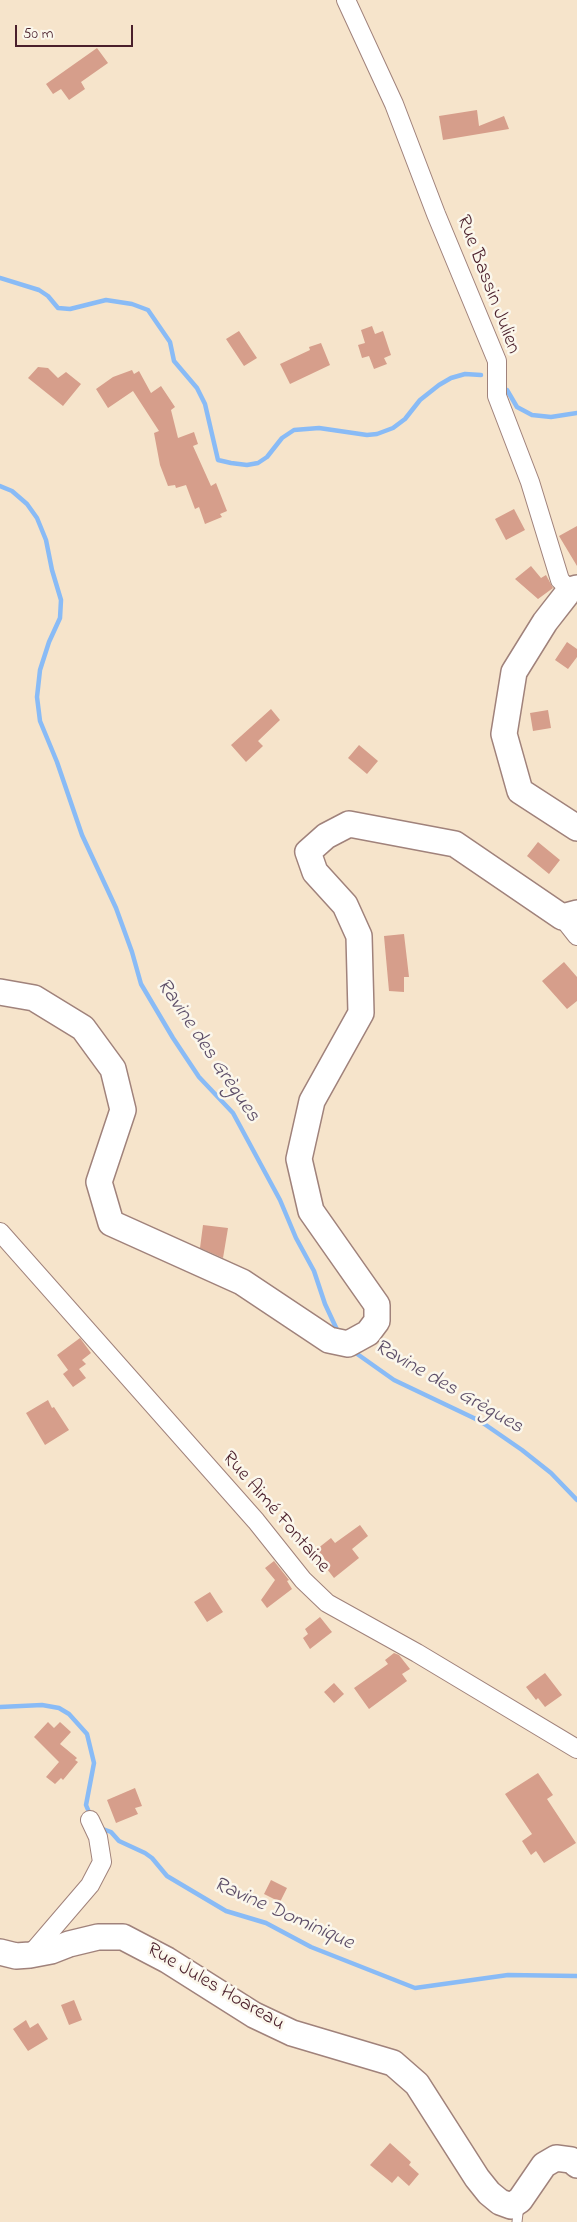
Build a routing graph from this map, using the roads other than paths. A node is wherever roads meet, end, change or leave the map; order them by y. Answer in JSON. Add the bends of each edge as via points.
{"nodes":[{"id":1,"x":346,"y":0,"type":"edge"},
{"id":2,"x":573,"y":589,"type":"edge"},
{"id":3,"x":577,"y":828,"type":"edge"},
{"id":4,"x":570,"y":915,"type":"edge"},
{"id":5,"x":577,"y":936,"type":"edge"},
{"id":6,"x":0,"y":992,"type":"edge"},
{"id":7,"x":0,"y":1232,"type":"edge"},
{"id":8,"x":577,"y":1749,"type":"edge"},
{"id":9,"x":90,"y":1820,"type":"dead end"},
{"id":10,"x":0,"y":1952,"type":"edge"},
{"id":11,"x":30,"y":1955,"type":"junction"},
{"id":12,"x":577,"y":2165,"type":"edge"},
{"id":13,"x":519,"y":2211,"type":"edge"}],
"edges":[{"from":1,"to":2,"type":"street","name":"Rue Bassin Julien","via":[[394,104],[497,361],[497,396],[530,482],[560,580]]},
{"from":2,"to":3,"type":"main road","via":[[545,622],[514,672],[504,734],[520,790]]},
{"from":4,"to":5,"type":"street"},
{"from":4,"to":6,"type":"main road","via":[[455,844],[349,824],[326,836],[308,852],[315,872],[344,905],[360,936],[361,1013],[312,1101],[299,1159],[311,1211],[377,1305],[377,1321],[368,1333],[348,1344],[329,1340],[242,1282],[111,1223],[99,1182],[123,1110],[113,1069],[83,1028],[34,998]]},
{"from":7,"to":8,"type":"street","name":"Rue Aimé Fontaine","via":[[256,1521],[303,1580],[328,1603]]},
{"from":9,"to":11,"type":"street","via":[[98,1837],[102,1862],[90,1885]]},
{"from":10,"to":11,"type":"main road","name":"Rue Jules Hoareau"},
{"from":11,"to":13,"type":"main road","name":"Rue Jules Hoareau","via":[[98,1937],[123,1937],[167,1960],[254,2015],[284,2029],[393,2063],[417,2084],[489,2193]]},
{"from":12,"to":13,"type":"main road","name":"Rue Jules Hoareau","via":[[571,2160],[556,2158],[544,2165]]}]}
